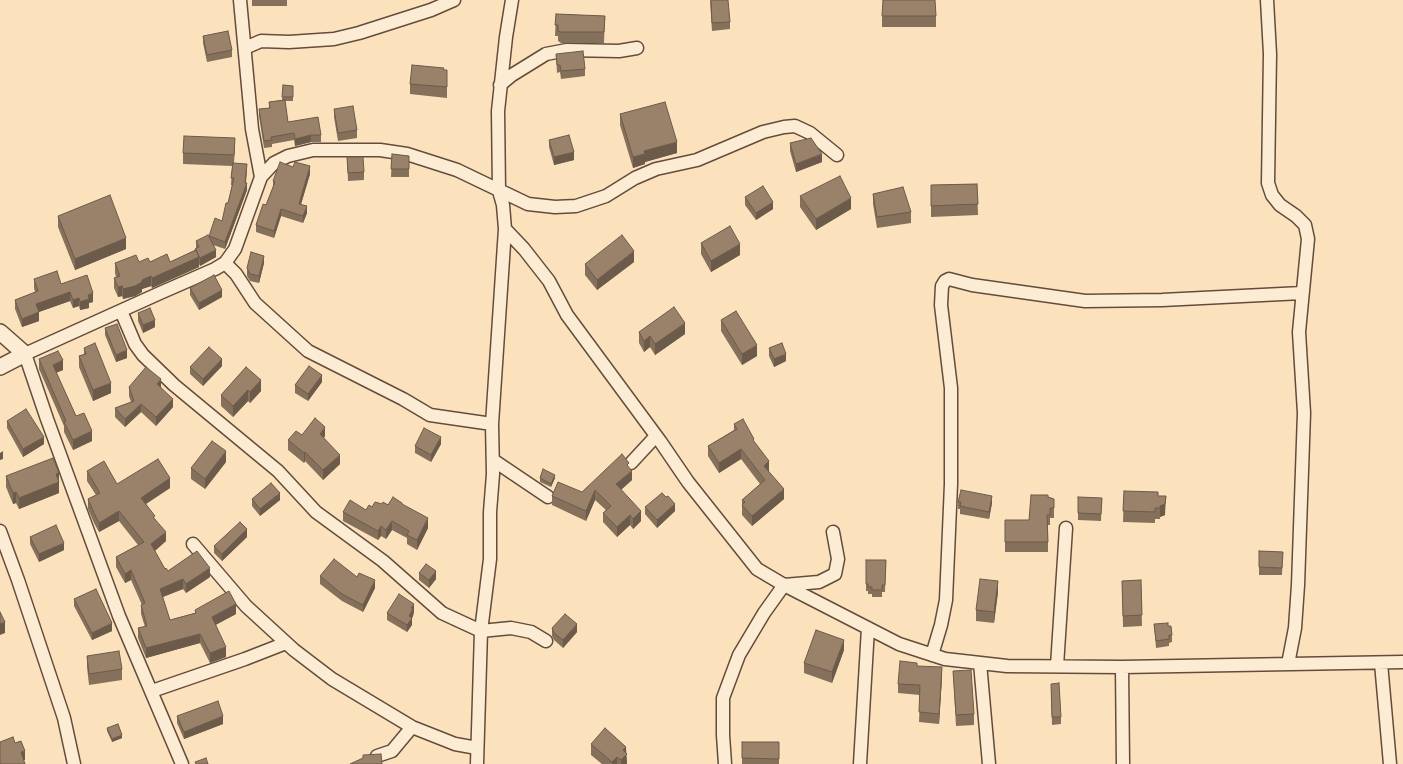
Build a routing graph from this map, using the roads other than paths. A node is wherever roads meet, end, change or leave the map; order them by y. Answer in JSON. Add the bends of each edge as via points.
{"nodes":[{"id":1,"x":240,"y":0,"type":"edge"},
{"id":2,"x":454,"y":0,"type":"edge"},
{"id":3,"x":512,"y":0,"type":"edge"},
{"id":4,"x":1267,"y":0,"type":"edge"},
{"id":5,"x":245,"y":48,"type":"junction"},
{"id":6,"x":637,"y":48,"type":"dead end"},
{"id":7,"x":500,"y":85,"type":"junction"},
{"id":8,"x":837,"y":155,"type":"dead end"},
{"id":9,"x":261,"y":177,"type":"junction"},
{"id":10,"x":499,"y":191,"type":"junction"},
{"id":11,"x":505,"y":229,"type":"junction"},
{"id":12,"x":226,"y":263,"type":"junction"},
{"id":13,"x":1302,"y":293,"type":"junction"},
{"id":14,"x":121,"y":311,"type":"junction"},
{"id":15,"x":0,"y":332,"type":"edge"},
{"id":16,"x":26,"y":354,"type":"junction"},
{"id":17,"x":0,"y":367,"type":"edge"},
{"id":18,"x":492,"y":424,"type":"junction"},
{"id":19,"x":656,"y":436,"type":"junction"},
{"id":20,"x":493,"y":460,"type":"junction"},
{"id":21,"x":631,"y":463,"type":"edge"},
{"id":22,"x":548,"y":497,"type":"dead end"},
{"id":23,"x":1066,"y":528,"type":"dead end"},
{"id":24,"x":0,"y":531,"type":"edge"},
{"id":25,"x":833,"y":532,"type":"dead end"},
{"id":26,"x":193,"y":544,"type":"dead end"},
{"id":27,"x":784,"y":585,"type":"junction"},
{"id":28,"x":868,"y":628,"type":"junction"},
{"id":29,"x":481,"y":631,"type":"junction"},
{"id":30,"x":546,"y":641,"type":"dead end"},
{"id":31,"x":286,"y":643,"type":"junction"},
{"id":32,"x":932,"y":655,"type":"junction"},
{"id":33,"x":1403,"y":662,"type":"edge"},
{"id":34,"x":980,"y":663,"type":"junction"},
{"id":35,"x":1381,"y":663,"type":"junction"},
{"id":36,"x":1288,"y":664,"type":"junction"},
{"id":37,"x":1058,"y":666,"type":"junction"},
{"id":38,"x":1122,"y":667,"type":"junction"},
{"id":39,"x":152,"y":691,"type":"junction"},
{"id":40,"x":412,"y":727,"type":"junction"},
{"id":41,"x":477,"y":748,"type":"junction"},
{"id":42,"x":377,"y":756,"type":"edge"},
{"id":43,"x":74,"y":764,"type":"edge"},
{"id":44,"x":182,"y":764,"type":"edge"},
{"id":45,"x":476,"y":764,"type":"edge"},
{"id":46,"x":725,"y":764,"type":"edge"},
{"id":47,"x":860,"y":764,"type":"edge"},
{"id":48,"x":989,"y":764,"type":"edge"},
{"id":49,"x":1123,"y":764,"type":"edge"},
{"id":50,"x":1390,"y":764,"type":"edge"}],
"edges":[{"from":1,"to":5,"type":"street"},
{"from":2,"to":5,"type":"street","via":[[334,39],[261,41]]},
{"from":3,"to":7,"type":"street"},
{"from":4,"to":13,"type":"street","via":[[1270,54],[1268,183],[1280,205],[1306,226],[1308,239]]},
{"from":5,"to":9,"type":"street","via":[[252,129]]},
{"from":6,"to":7,"type":"street","via":[[567,50],[546,54]]},
{"from":7,"to":10,"type":"street"},
{"from":8,"to":10,"type":"street","via":[[810,133],[795,126],[784,127],[763,132],[697,160],[656,169],[606,196],[576,206],[528,204]]},
{"from":9,"to":10,"type":"street","via":[[274,163],[313,150],[380,150],[434,162]]},
{"from":9,"to":12,"type":"street","via":[[236,249]]},
{"from":10,"to":11,"type":"street"},
{"from":11,"to":18,"type":"street"},
{"from":11,"to":19,"type":"street","via":[[549,281],[567,315]]},
{"from":12,"to":14,"type":"street"},
{"from":12,"to":18,"type":"street","via":[[255,303],[308,351],[430,415]]},
{"from":13,"to":32,"type":"street","via":[[1085,300],[972,285],[950,279],[946,281],[942,286],[940,305],[951,388],[951,484],[946,600]]},
{"from":13,"to":36,"type":"street","via":[[1299,332],[1304,413],[1298,585]]},
{"from":14,"to":16,"type":"street"},
{"from":14,"to":29,"type":"street","via":[[142,355],[278,470],[316,512],[383,561],[442,613]]},
{"from":15,"to":16,"type":"street"},
{"from":16,"to":17,"type":"street"},
{"from":16,"to":39,"type":"street","via":[[120,616]]},
{"from":18,"to":20,"type":"street"},
{"from":19,"to":21,"type":"street"},
{"from":19,"to":27,"type":"street","via":[[757,569]]},
{"from":20,"to":22,"type":"street"},
{"from":20,"to":29,"type":"street","via":[[490,559]]},
{"from":23,"to":37,"type":"street"},
{"from":24,"to":43,"type":"street","via":[[64,718]]},
{"from":25,"to":27,"type":"street","via":[[838,559],[835,574],[819,582]]},
{"from":26,"to":31,"type":"street","via":[[246,606]]},
{"from":27,"to":28,"type":"street"},
{"from":27,"to":46,"type":"street","via":[[739,655],[724,698]]},
{"from":28,"to":32,"type":"street","via":[[899,644]]},
{"from":28,"to":47,"type":"street"},
{"from":29,"to":30,"type":"street","via":[[511,628],[531,632]]},
{"from":29,"to":41,"type":"street"},
{"from":31,"to":39,"type":"street"},
{"from":31,"to":40,"type":"street","via":[[332,679]]},
{"from":32,"to":34,"type":"street"},
{"from":33,"to":35,"type":"street"},
{"from":34,"to":37,"type":"street"},
{"from":34,"to":48,"type":"street"},
{"from":35,"to":36,"type":"street"},
{"from":35,"to":50,"type":"street"},
{"from":36,"to":38,"type":"street"},
{"from":37,"to":38,"type":"street"},
{"from":38,"to":49,"type":"street"},
{"from":39,"to":44,"type":"street"},
{"from":40,"to":41,"type":"street","via":[[455,744]]},
{"from":40,"to":42,"type":"street","via":[[392,751]]},
{"from":41,"to":45,"type":"street"}]}
